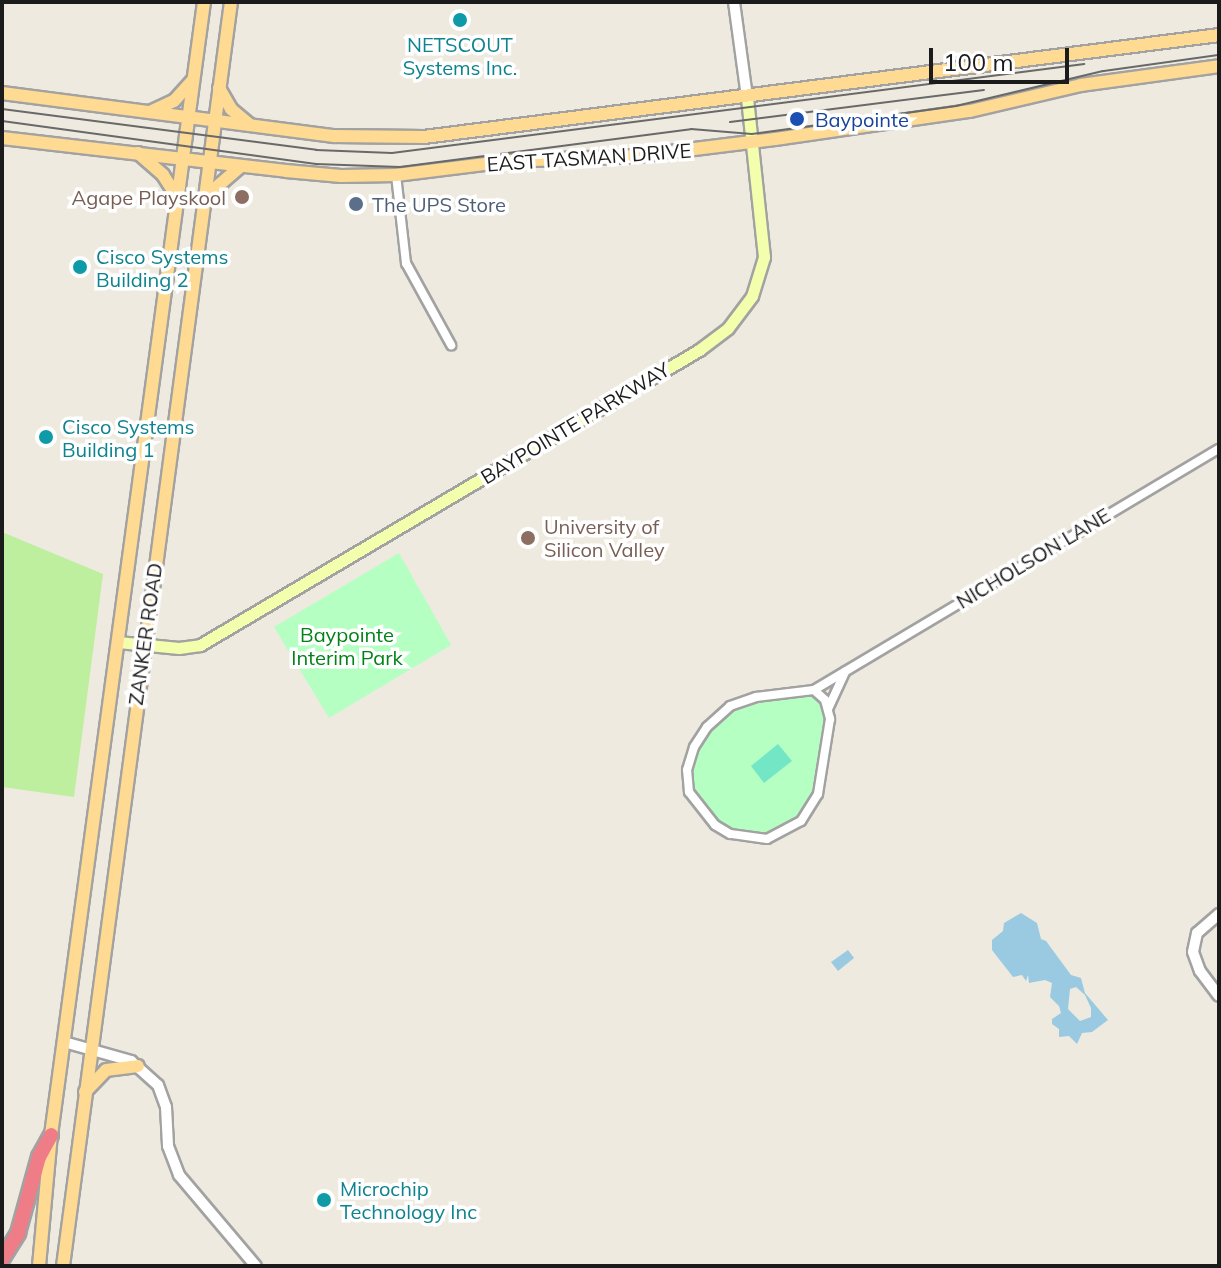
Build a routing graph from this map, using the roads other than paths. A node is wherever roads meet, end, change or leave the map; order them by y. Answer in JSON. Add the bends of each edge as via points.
{"nodes":[{"id":1,"x":204,"y":2,"type":"edge"},
{"id":2,"x":231,"y":2,"type":"edge"},
{"id":3,"x":734,"y":2,"type":"edge"},
{"id":4,"x":1219,"y":35,"type":"edge"},
{"id":5,"x":1219,"y":66,"type":"edge"},
{"id":6,"x":192,"y":81,"type":"junction"},
{"id":7,"x":219,"y":88,"type":"junction"},
{"id":8,"x":2,"y":93,"type":"edge"},
{"id":9,"x":747,"y":97,"type":"junction"},
{"id":10,"x":145,"y":113,"type":"junction"},
{"id":11,"x":188,"y":119,"type":"junction"},
{"id":12,"x":215,"y":122,"type":"junction"},
{"id":13,"x":252,"y":127,"type":"junction"},
{"id":14,"x":2,"y":138,"type":"edge"},
{"id":15,"x":753,"y":141,"type":"junction"},
{"id":16,"x":138,"y":153,"type":"junction"},
{"id":17,"x":183,"y":158,"type":"junction"},
{"id":18,"x":209,"y":161,"type":"junction"},
{"id":19,"x":241,"y":166,"type":"junction"},
{"id":20,"x":396,"y":175,"type":"junction"},
{"id":21,"x":178,"y":198,"type":"junction"},
{"id":22,"x":204,"y":198,"type":"junction"},
{"id":23,"x":451,"y":345,"type":"dead end"},
{"id":24,"x":1219,"y":449,"type":"edge"},
{"id":25,"x":118,"y":642,"type":"junction"},
{"id":26,"x":144,"y":645,"type":"junction"},
{"id":27,"x":848,"y":668,"type":"junction"},
{"id":28,"x":814,"y":690,"type":"junction"},
{"id":29,"x":828,"y":709,"type":"junction"},
{"id":30,"x":1219,"y":914,"type":"edge"},
{"id":31,"x":1219,"y":996,"type":"edge"},
{"id":32,"x":64,"y":1042,"type":"junction"},
{"id":33,"x":91,"y":1048,"type":"junction"},
{"id":34,"x":138,"y":1066,"type":"junction"},
{"id":35,"x":83,"y":1094,"type":"junction"},
{"id":36,"x":51,"y":1135,"type":"junction"},
{"id":37,"x":2,"y":1259,"type":"edge"},
{"id":38,"x":39,"y":1266,"type":"edge"},
{"id":39,"x":63,"y":1266,"type":"edge"},
{"id":40,"x":256,"y":1266,"type":"edge"}],
"edges":[{"from":1,"to":6,"type":"main road","name":"ZANKER ROAD"},
{"from":2,"to":7,"type":"main road","name":"ZANKER ROAD"},
{"from":3,"to":9,"type":"street","name":"BAYPOINTE PARKWAY"},
{"from":4,"to":9,"type":"main road","name":"EAST TASMAN DRIVE"},
{"from":5,"to":15,"type":"main road","name":"EAST TASMAN DRIVE","via":[[1058,89],[951,114]]},
{"from":6,"to":10,"type":"main road","via":[[174,101]]},
{"from":6,"to":11,"type":"main road","name":"ZANKER ROAD"},
{"from":7,"to":12,"type":"main road","name":"ZANKER ROAD"},
{"from":7,"to":13,"type":"main road","via":[[231,109]]},
{"from":8,"to":10,"type":"main road","name":"EAST TASMAN DRIVE"},
{"from":9,"to":13,"type":"main road","name":"EAST TASMAN DRIVE","via":[[424,137],[334,136]]},
{"from":9,"to":15,"type":"main road","name":"BAYPOINTE PARKWAY"},
{"from":10,"to":11,"type":"main road","name":"EAST TASMAN DRIVE"},
{"from":11,"to":12,"type":"main road","name":"EAST TASMAN DRIVE"},
{"from":11,"to":17,"type":"main road","name":"ZANKER ROAD"},
{"from":12,"to":13,"type":"main road","name":"EAST TASMAN DRIVE"},
{"from":12,"to":18,"type":"main road","name":"ZANKER ROAD"},
{"from":14,"to":16,"type":"main road","name":"EAST TASMAN DRIVE"},
{"from":15,"to":20,"type":"main road","name":"EAST TASMAN DRIVE","via":[[638,156],[508,161]]},
{"from":15,"to":26,"type":"main road","name":"BAYPOINTE PARKWAY","via":[[764,257],[752,296],[715,340],[200,645]]},
{"from":16,"to":17,"type":"main road","name":"EAST TASMAN DRIVE"},
{"from":16,"to":21,"type":"main road","via":[[163,175]]},
{"from":17,"to":18,"type":"main road","name":"EAST TASMAN DRIVE"},
{"from":17,"to":21,"type":"main road","name":"ZANKER ROAD"},
{"from":18,"to":19,"type":"main road","name":"EAST TASMAN DRIVE"},
{"from":18,"to":22,"type":"main road","name":"ZANKER ROAD"},
{"from":19,"to":20,"type":"main road","name":"EAST TASMAN DRIVE","via":[[341,176]]},
{"from":19,"to":22,"type":"main road"},
{"from":20,"to":23,"type":"street","via":[[406,263]]},
{"from":21,"to":25,"type":"main road","name":"ZANKER ROAD"},
{"from":22,"to":26,"type":"main road","name":"ZANKER ROAD"},
{"from":24,"to":27,"type":"street","name":"NICHOLSON LANE"},
{"from":25,"to":26,"type":"main road","name":"BAYPOINTE PARKWAY"},
{"from":25,"to":32,"type":"main road","name":"ZANKER ROAD"},
{"from":26,"to":33,"type":"main road","name":"ZANKER ROAD"},
{"from":27,"to":28,"type":"street","name":"NICHOLSON LANE"},
{"from":27,"to":29,"type":"street","name":"NICHOLSON LANE"},
{"from":28,"to":29,"type":"street"},
{"from":28,"to":29,"type":"street","name":"NICHOLSON LANE","via":[[756,697],[730,706],[707,727],[687,770],[689,792],[703,814],[730,834],[748,838],[767,839],[801,821],[818,794]]},
{"from":30,"to":31,"type":"street","via":[[1197,933],[1193,952]]},
{"from":32,"to":33,"type":"street"},
{"from":32,"to":36,"type":"main road","name":"ZANKER ROAD"},
{"from":33,"to":34,"type":"street"},
{"from":33,"to":35,"type":"main road","name":"ZANKER ROAD"},
{"from":34,"to":35,"type":"main road","via":[[106,1070]]},
{"from":34,"to":40,"type":"street","via":[[162,1093],[168,1146],[179,1175]]},
{"from":35,"to":39,"type":"main road","name":"ZANKER ROAD"},
{"from":36,"to":37,"type":"highway","via":[[39,1157],[18,1233]]},
{"from":36,"to":38,"type":"main road","name":"ZANKER ROAD"}]}
